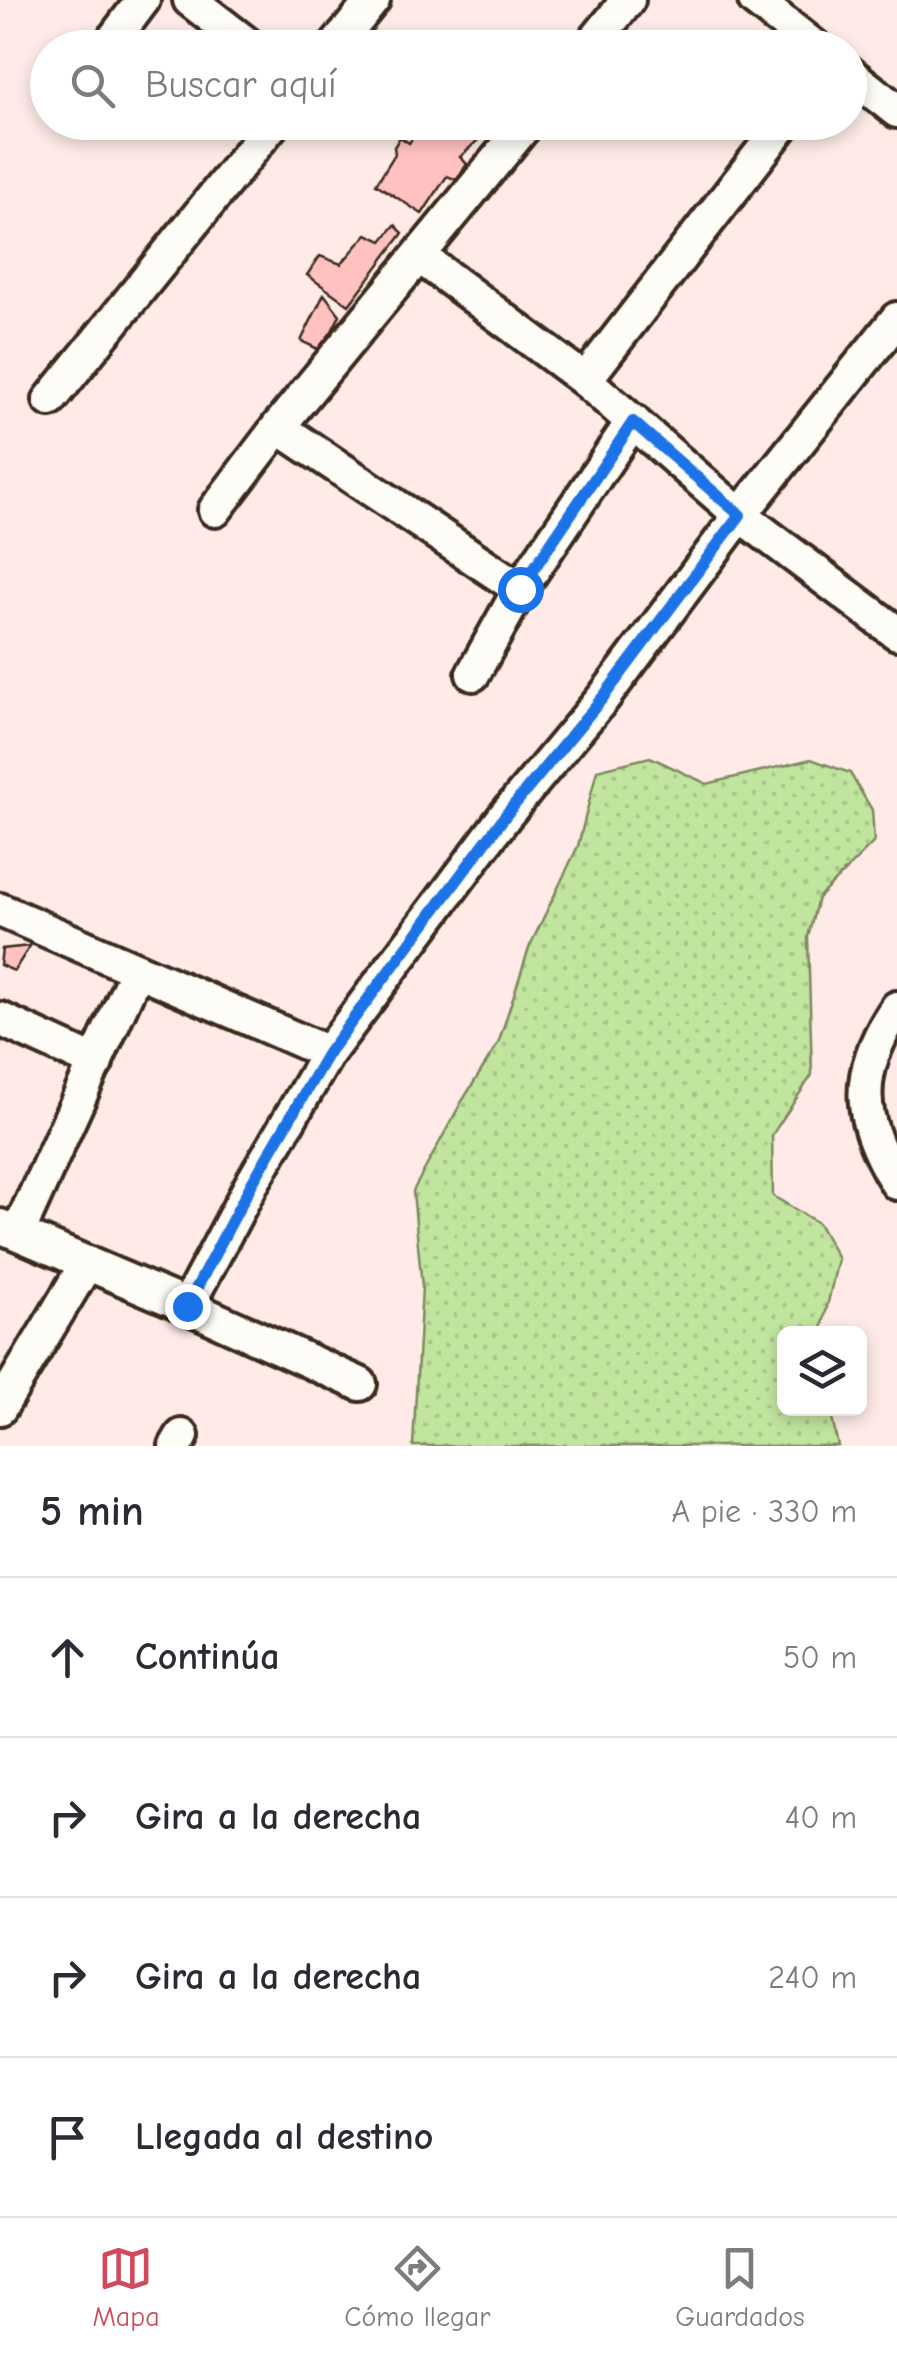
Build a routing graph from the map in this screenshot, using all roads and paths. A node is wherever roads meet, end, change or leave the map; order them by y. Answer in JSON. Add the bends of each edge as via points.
{"nodes":[{"id":1,"x":143,"y":0,"type":"edge"},
{"id":2,"x":190,"y":0,"type":"edge"},
{"id":3,"x":373,"y":0,"type":"edge"},
{"id":4,"x":628,"y":0,"type":"edge"},
{"id":5,"x":755,"y":0,"type":"edge"},
{"id":6,"x":120,"y":30,"type":"edge"},
{"id":7,"x":229,"y":30,"type":"edge"},
{"id":8,"x":349,"y":30,"type":"edge"},
{"id":9,"x":604,"y":30,"type":"edge"},
{"id":10,"x":793,"y":30,"type":"edge"},
{"id":11,"x":867,"y":88,"type":"edge"},
{"id":12,"x":897,"y":112,"type":"edge"},
{"id":13,"x":259,"y":140,"type":"edge"},
{"id":14,"x":513,"y":140,"type":"edge"},
{"id":15,"x":771,"y":140,"type":"edge"},
{"id":16,"x":419,"y":256,"type":"junction"},
{"id":17,"x":897,"y":319,"type":"edge"},
{"id":18,"x":584,"y":380,"type":"junction"},
{"id":19,"x":50,"y":400,"type":"dead end"},
{"id":20,"x":633,"y":422,"type":"junction"},
{"id":21,"x":278,"y":426,"type":"junction"},
{"id":22,"x":215,"y":510,"type":"dead end"},
{"id":23,"x":740,"y":515,"type":"junction"},
{"id":24,"x":520,"y":589,"type":"junction"},
{"id":25,"x":897,"y":634,"type":"edge"},
{"id":26,"x":473,"y":674,"type":"dead end"},
{"id":27,"x":0,"y":910,"type":"edge"},
{"id":28,"x":137,"y":970,"type":"junction"},
{"id":29,"x":897,"y":1008,"type":"edge"},
{"id":30,"x":0,"y":1019,"type":"edge"},
{"id":31,"x":328,"y":1053,"type":"junction"},
{"id":32,"x":96,"y":1063,"type":"junction"},
{"id":33,"x":897,"y":1183,"type":"edge"},
{"id":34,"x":9,"y":1230,"type":"edge"},
{"id":35,"x":88,"y":1263,"type":"junction"},
{"id":36,"x":187,"y":1306,"type":"junction"},
{"id":37,"x":360,"y":1384,"type":"dead end"},
{"id":38,"x":0,"y":1408,"type":"edge"}],
"edges":[{"from":1,"to":6,"type":"street"},
{"from":2,"to":7,"type":"street"},
{"from":3,"to":8,"type":"street"},
{"from":4,"to":9,"type":"street"},
{"from":5,"to":10,"type":"street"},
{"from":11,"to":12,"type":"street"},
{"from":13,"to":19,"type":"street"},
{"from":14,"to":16,"type":"street"},
{"from":15,"to":18,"type":"street"},
{"from":16,"to":18,"type":"street"},
{"from":16,"to":21,"type":"street"},
{"from":17,"to":23,"type":"street"},
{"from":18,"to":20,"type":"street"},
{"from":20,"to":23,"type":"street"},
{"from":20,"to":24,"type":"street"},
{"from":21,"to":22,"type":"street"},
{"from":21,"to":24,"type":"street"},
{"from":23,"to":25,"type":"street"},
{"from":23,"to":31,"type":"street"},
{"from":24,"to":26,"type":"street"},
{"from":27,"to":28,"type":"street"},
{"from":28,"to":31,"type":"street"},
{"from":28,"to":32,"type":"street"},
{"from":29,"to":33,"type":"street","via":[[864,1085],[868,1124]]},
{"from":30,"to":32,"type":"street"},
{"from":31,"to":36,"type":"street"},
{"from":32,"to":34,"type":"street"},
{"from":34,"to":35,"type":"street"},
{"from":35,"to":36,"type":"street"},
{"from":35,"to":38,"type":"street"},
{"from":36,"to":37,"type":"street"}]}
